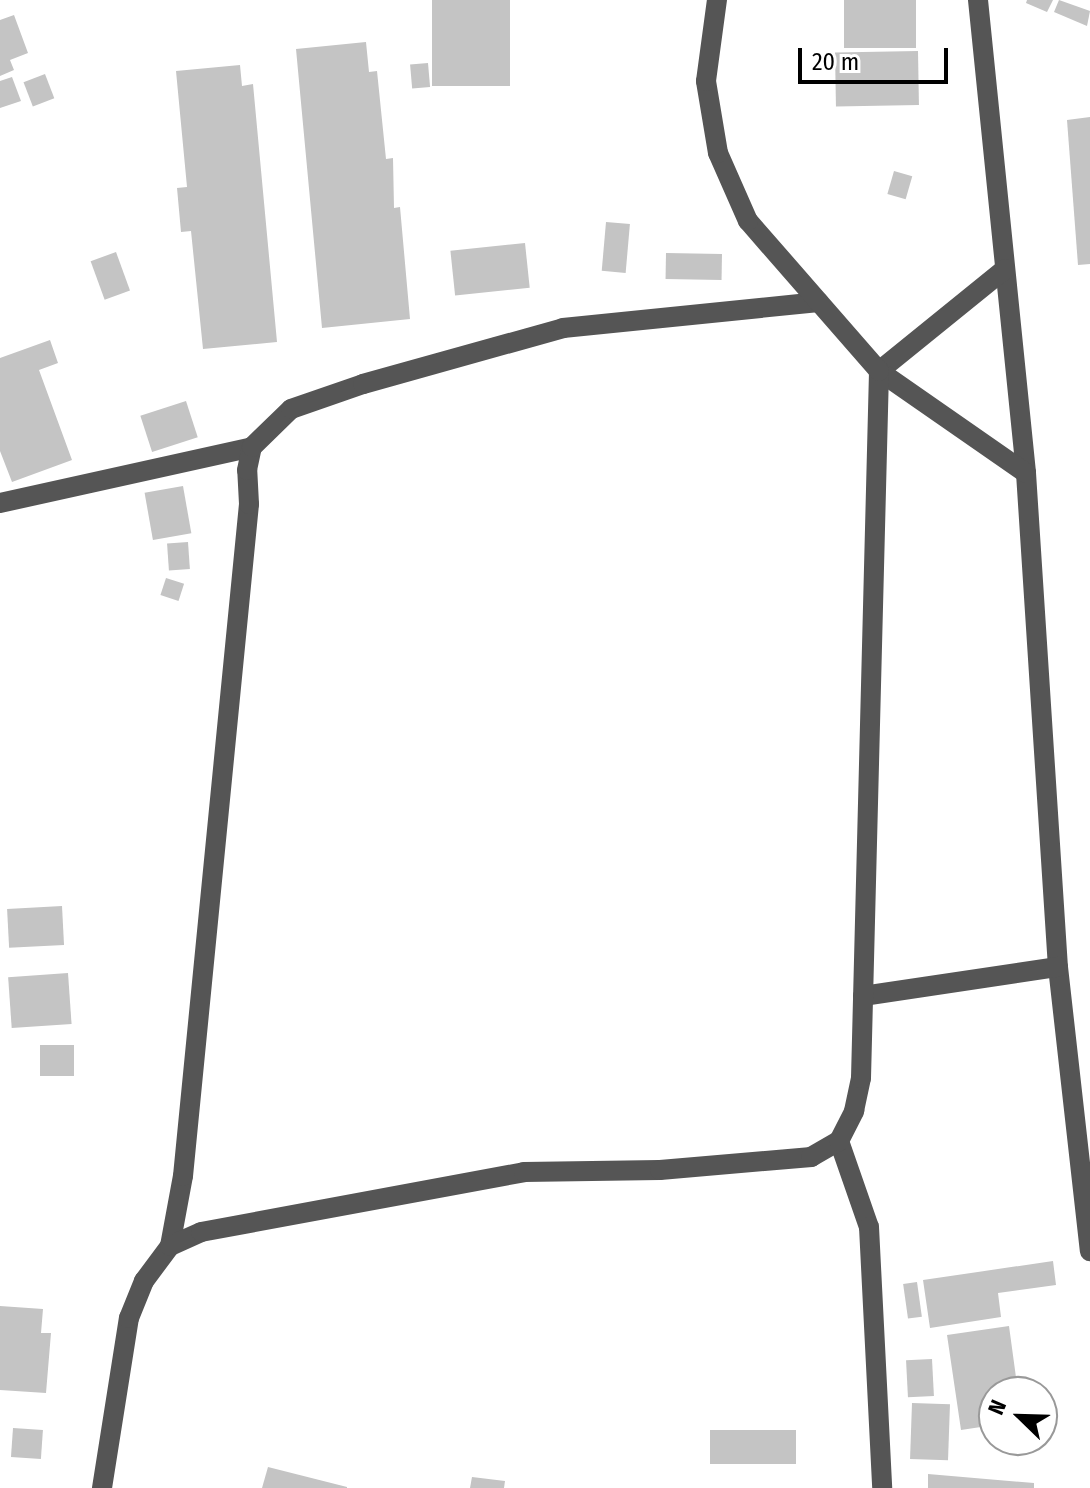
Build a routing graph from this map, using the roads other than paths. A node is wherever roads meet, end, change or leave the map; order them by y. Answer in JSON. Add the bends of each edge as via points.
{"nodes":[{"id":1,"x":717,"y":0,"type":"edge"},
{"id":2,"x":978,"y":0,"type":"edge"},
{"id":3,"x":1005,"y":269,"type":"junction"},
{"id":4,"x":819,"y":302,"type":"junction"},
{"id":5,"x":879,"y":371,"type":"junction"},
{"id":6,"x":252,"y":447,"type":"junction"},
{"id":7,"x":1026,"y":473,"type":"junction"},
{"id":8,"x":0,"y":503,"type":"edge"},
{"id":9,"x":1058,"y":967,"type":"junction"},
{"id":10,"x":863,"y":996,"type":"junction"},
{"id":11,"x":839,"y":1141,"type":"junction"},
{"id":12,"x":170,"y":1246,"type":"junction"},
{"id":13,"x":1090,"y":1251,"type":"edge"},
{"id":14,"x":102,"y":1488,"type":"edge"},
{"id":15,"x":882,"y":1488,"type":"edge"}],
"edges":[{"from":1,"to":4,"type":"street","via":[[706,81],[718,153],[748,221]]},
{"from":2,"to":3,"type":"street"},
{"from":3,"to":5,"type":"street"},
{"from":3,"to":7,"type":"street"},
{"from":4,"to":5,"type":"street"},
{"from":4,"to":6,"type":"street","via":[[563,328],[291,409]]},
{"from":5,"to":7,"type":"street"},
{"from":5,"to":10,"type":"street"},
{"from":6,"to":8,"type":"street"},
{"from":6,"to":12,"type":"street","via":[[183,1176]]},
{"from":7,"to":9,"type":"street"},
{"from":9,"to":10,"type":"street"},
{"from":9,"to":13,"type":"street"},
{"from":10,"to":11,"type":"street","via":[[861,1078],[854,1111]]},
{"from":11,"to":12,"type":"street","via":[[811,1157],[660,1170],[524,1172],[201,1232]]},
{"from":11,"to":15,"type":"street","via":[[869,1227]]},
{"from":12,"to":14,"type":"street","via":[[144,1281],[129,1318]]}]}
